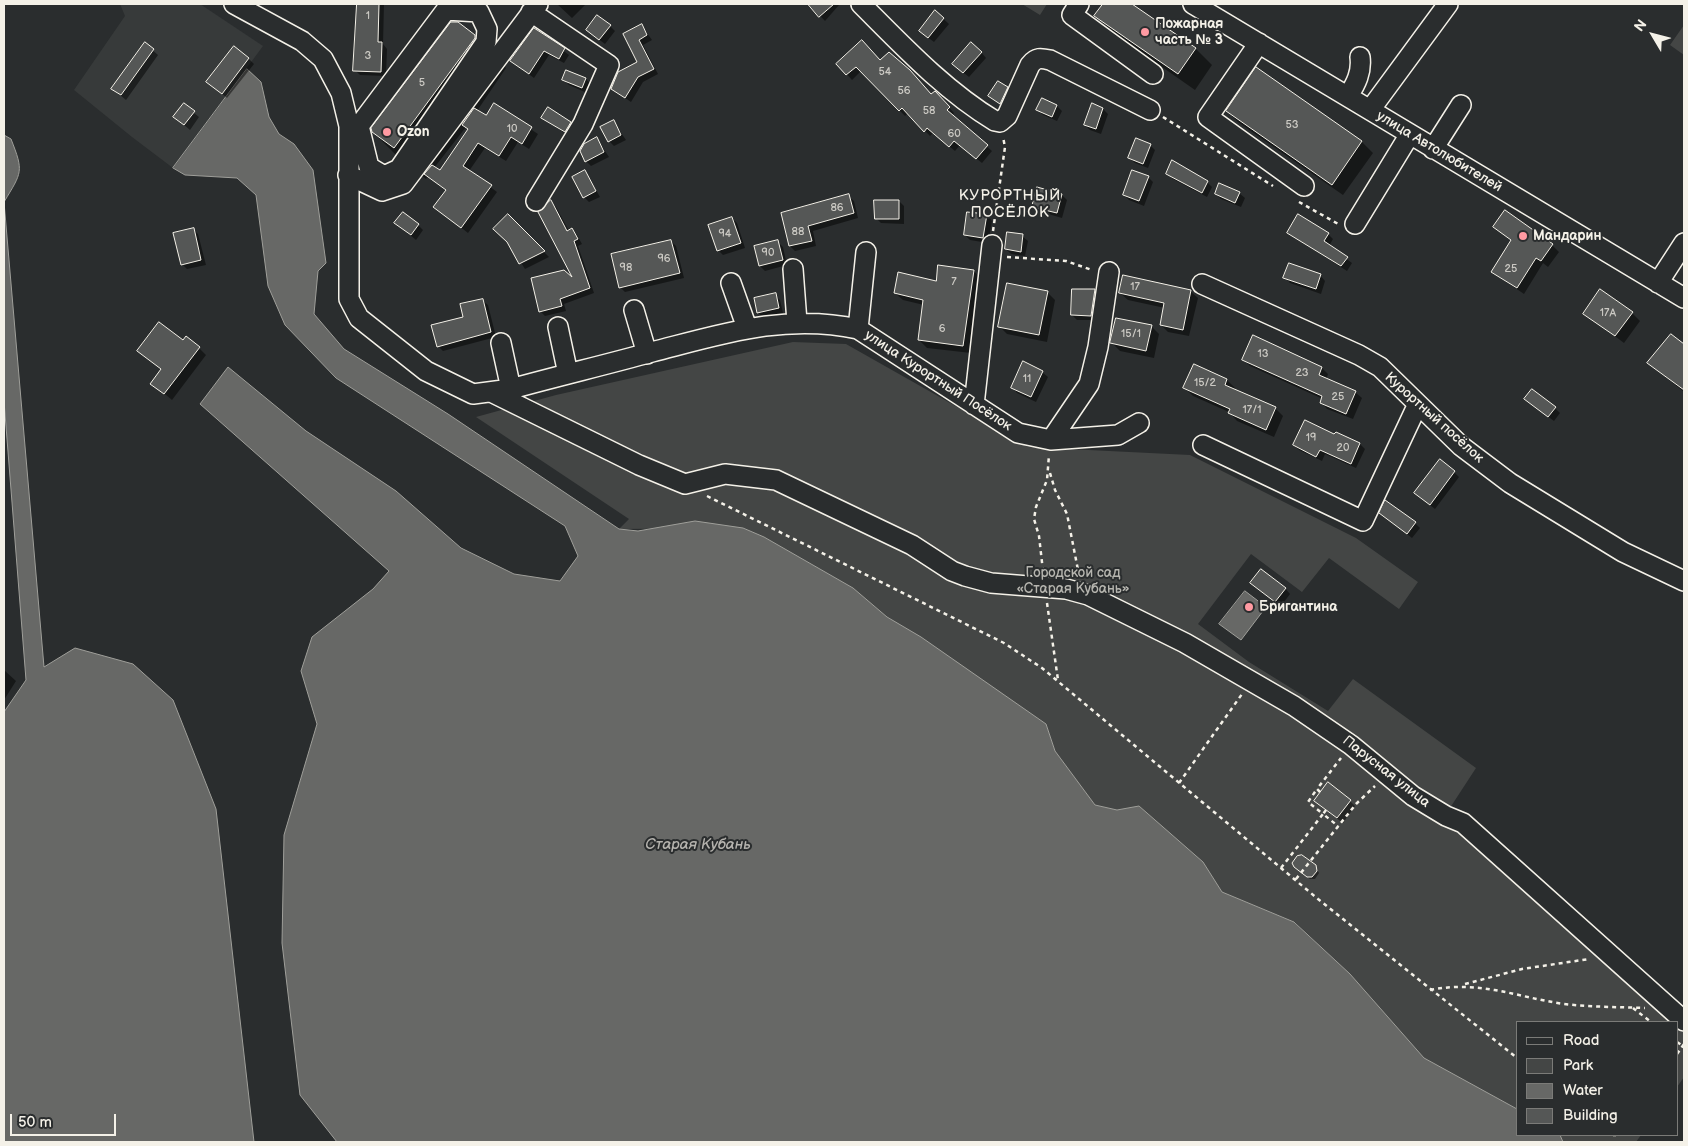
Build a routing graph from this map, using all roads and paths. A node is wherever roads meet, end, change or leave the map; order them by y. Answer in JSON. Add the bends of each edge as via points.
{"nodes":[{"id":1,"x":234,"y":4,"type":"edge"},
{"id":2,"x":862,"y":4,"type":"edge"},
{"id":3,"x":1078,"y":4,"type":"edge"},
{"id":4,"x":1194,"y":4,"type":"edge"},
{"id":5,"x":1448,"y":4,"type":"edge"},
{"id":6,"x":534,"y":8,"type":"edge"},
{"id":7,"x":1259,"y":44,"type":"junction"},
{"id":8,"x":1360,"y":57,"type":"dead end"},
{"id":9,"x":1153,"y":74,"type":"dead end"},
{"id":10,"x":1348,"y":96,"type":"junction"},
{"id":11,"x":1461,"y":104,"type":"dead end"},
{"id":12,"x":1150,"y":110,"type":"joint"},
{"id":13,"x":1370,"y":110,"type":"junction"},
{"id":14,"x":1000,"y":122,"type":"junction"},
{"id":15,"x":354,"y":126,"type":"junction"},
{"id":16,"x":1410,"y":134,"type":"junction"},
{"id":17,"x":1433,"y":148,"type":"junction"},
{"id":18,"x":348,"y":175,"type":"junction"},
{"id":19,"x":1275,"y":187,"type":"dead end"},
{"id":20,"x":1298,"y":192,"type":"joint"},
{"id":21,"x":536,"y":201,"type":"dead end"},
{"id":22,"x":1355,"y":224,"type":"joint"},
{"id":23,"x":1684,"y":243,"type":"edge"},
{"id":24,"x":991,"y":250,"type":"junction"},
{"id":25,"x":866,"y":252,"type":"dead end"},
{"id":26,"x":793,"y":269,"type":"dead end"},
{"id":27,"x":1109,"y":272,"type":"joint"},
{"id":28,"x":731,"y":282,"type":"dead end"},
{"id":29,"x":1658,"y":283,"type":"junction"},
{"id":30,"x":1202,"y":284,"type":"dead end"},
{"id":31,"x":1684,"y":298,"type":"edge"},
{"id":32,"x":634,"y":310,"type":"dead end"},
{"id":33,"x":797,"y":322,"type":"junction"},
{"id":34,"x":558,"y":327,"type":"dead end"},
{"id":35,"x":746,"y":328,"type":"junction"},
{"id":36,"x":858,"y":328,"type":"junction"},
{"id":37,"x":501,"y":343,"type":"dead end"},
{"id":38,"x":647,"y":354,"type":"junction"},
{"id":39,"x":568,"y":374,"type":"junction"},
{"id":40,"x":502,"y":391,"type":"junction"},
{"id":41,"x":974,"y":405,"type":"junction"},
{"id":42,"x":1418,"y":406,"type":"junction"},
{"id":43,"x":1139,"y":423,"type":"dead end"},
{"id":44,"x":1051,"y":440,"type":"junction"},
{"id":45,"x":1203,"y":445,"type":"dead end"},
{"id":46,"x":1048,"y":466,"type":"junction"},
{"id":47,"x":685,"y":484,"type":"junction"},
{"id":48,"x":1684,"y":581,"type":"edge"},
{"id":49,"x":1044,"y":587,"type":"junction"},
{"id":50,"x":1082,"y":594,"type":"junction"},
{"id":51,"x":1059,"y":681,"type":"junction"},
{"id":52,"x":1252,"y":681,"type":"junction"},
{"id":53,"x":1351,"y":745,"type":"junction"},
{"id":54,"x":1388,"y":775,"type":"junction"},
{"id":55,"x":1179,"y":783,"type":"junction"},
{"id":56,"x":1326,"y":810,"type":"dead end"},
{"id":57,"x":1323,"y":814,"type":"junction"},
{"id":58,"x":1338,"y":826,"type":"junction"},
{"id":59,"x":1282,"y":868,"type":"junction"},
{"id":60,"x":1296,"y":879,"type":"junction"},
{"id":61,"x":1611,"y":956,"type":"junction"},
{"id":62,"x":1461,"y":985,"type":"junction"},
{"id":63,"x":1430,"y":990,"type":"junction"},
{"id":64,"x":1632,"y":1008,"type":"junction"},
{"id":65,"x":1678,"y":1015,"type":"edge"},
{"id":66,"x":1650,"y":1021,"type":"edge"},
{"id":67,"x":1516,"y":1057,"type":"edge"}],
"edges":[{"from":1,"to":15,"type":"street","via":[[302,41],[323,59]]},
{"from":2,"to":14,"type":"street","via":[[960,97]]},
{"from":3,"to":9,"type":"street","via":[[1072,15]]},
{"from":4,"to":7,"type":"street","name":"улица Автолюбителей"},
{"from":5,"to":13,"type":"street"},
{"from":6,"to":18,"type":"street","via":[[403,184],[382,191]]},
{"from":6,"to":21,"type":"street","via":[[609,65],[583,124]]},
{"from":7,"to":10,"type":"street","name":"улица Автолюбителей"},
{"from":7,"to":20,"type":"street","via":[[1208,117]]},
{"from":8,"to":10,"type":"street","via":[[1361,68]]},
{"from":10,"to":13,"type":"street","name":"улица Автолюбителей"},
{"from":11,"to":17,"type":"street"},
{"from":12,"to":14,"type":"street","via":[[1050,60],[1039,58],[1030,65],[1007,116]]},
{"from":12,"to":19,"type":"path"},
{"from":13,"to":16,"type":"street","name":"улица Автолюбителей"},
{"from":14,"to":24,"type":"path","via":[[1005,147]]},
{"from":15,"to":15,"type":"street","via":[[446,10],[479,12],[487,29],[486,42],[399,169],[384,176],[369,166]]},
{"from":15,"to":18,"type":"street"},
{"from":16,"to":17,"type":"street","name":"улица Автолюбителей"},
{"from":16,"to":22,"type":"street"},
{"from":17,"to":29,"type":"street","name":"улица Автолюбителей"},
{"from":18,"to":40,"type":"street","name":"улица Курортный Посёлок","via":[[350,298],[359,318],[426,371],[473,394]]},
{"from":20,"to":22,"type":"path","via":[[1334,223],[1348,228]]},
{"from":23,"to":29,"type":"street"},
{"from":24,"to":27,"type":"path","via":[[1066,261],[1082,268]]},
{"from":24,"to":41,"type":"street"},
{"from":25,"to":36,"type":"street"},
{"from":26,"to":33,"type":"street"},
{"from":27,"to":44,"type":"street","via":[[1089,384]]},
{"from":28,"to":35,"type":"street"},
{"from":29,"to":31,"type":"street","name":"улица Автолюбителей"},
{"from":30,"to":42,"type":"street","name":"Курортный посёлок","via":[[1359,355],[1380,367]]},
{"from":32,"to":38,"type":"street"},
{"from":33,"to":35,"type":"street","name":"улица Курортный Посёлок"},
{"from":33,"to":36,"type":"street","name":"улица Курортный Посёлок"},
{"from":34,"to":39,"type":"street"},
{"from":35,"to":38,"type":"street","name":"улица Курортный Посёлок"},
{"from":36,"to":41,"type":"street","name":"улица Курортный Посёлок"},
{"from":37,"to":40,"type":"street"},
{"from":38,"to":39,"type":"street","name":"улица Курортный Посёлок"},
{"from":39,"to":40,"type":"street","name":"улица Курортный Посёлок"},
{"from":40,"to":47,"type":"street","via":[[639,465]]},
{"from":41,"to":44,"type":"street","name":"улица Курортный Посёлок","via":[[1018,433]]},
{"from":42,"to":45,"type":"street","via":[[1363,521]]},
{"from":42,"to":48,"type":"street","name":"Курортный посёлок","via":[[1461,446],[1510,483],[1623,552]]},
{"from":43,"to":44,"type":"street","name":"улица Курортный Посёлок","via":[[1118,435]]},
{"from":44,"to":46,"type":"path"},
{"from":46,"to":49,"type":"path","via":[[1047,480],[1034,519]]},
{"from":46,"to":50,"type":"path","via":[[1071,528]]},
{"from":47,"to":49,"type":"street","name":"Парусная улица","via":[[725,474],[776,480],[912,545],[952,571],[991,583]]},
{"from":47,"to":51,"type":"path","via":[[1004,643]]},
{"from":49,"to":50,"type":"street","name":"Парусная улица"},
{"from":49,"to":51,"type":"path"},
{"from":50,"to":52,"type":"street","name":"Парусная улица","via":[[1185,643]]},
{"from":51,"to":55,"type":"path"},
{"from":52,"to":53,"type":"street","name":"Парусная улица"},
{"from":52,"to":55,"type":"path"},
{"from":53,"to":54,"type":"street","name":"Парусная улица"},
{"from":53,"to":57,"type":"path","via":[[1308,802]]},
{"from":54,"to":58,"type":"path","via":[[1356,804]]},
{"from":54,"to":61,"type":"street","name":"Парусная улица","via":[[1428,806],[1463,823]]},
{"from":55,"to":59,"type":"path"},
{"from":56,"to":57,"type":"path"},
{"from":57,"to":58,"type":"path"},
{"from":57,"to":59,"type":"path"},
{"from":58,"to":60,"type":"path"},
{"from":59,"to":60,"type":"path"},
{"from":60,"to":63,"type":"path"},
{"from":61,"to":62,"type":"path","via":[[1522,970]]},
{"from":61,"to":65,"type":"street","name":"Парусная улица"},
{"from":62,"to":63,"type":"path"},
{"from":62,"to":64,"type":"path","via":[[1495,988],[1564,1004]]},
{"from":63,"to":67,"type":"path"},
{"from":64,"to":65,"type":"path"},
{"from":64,"to":66,"type":"path"}]}
